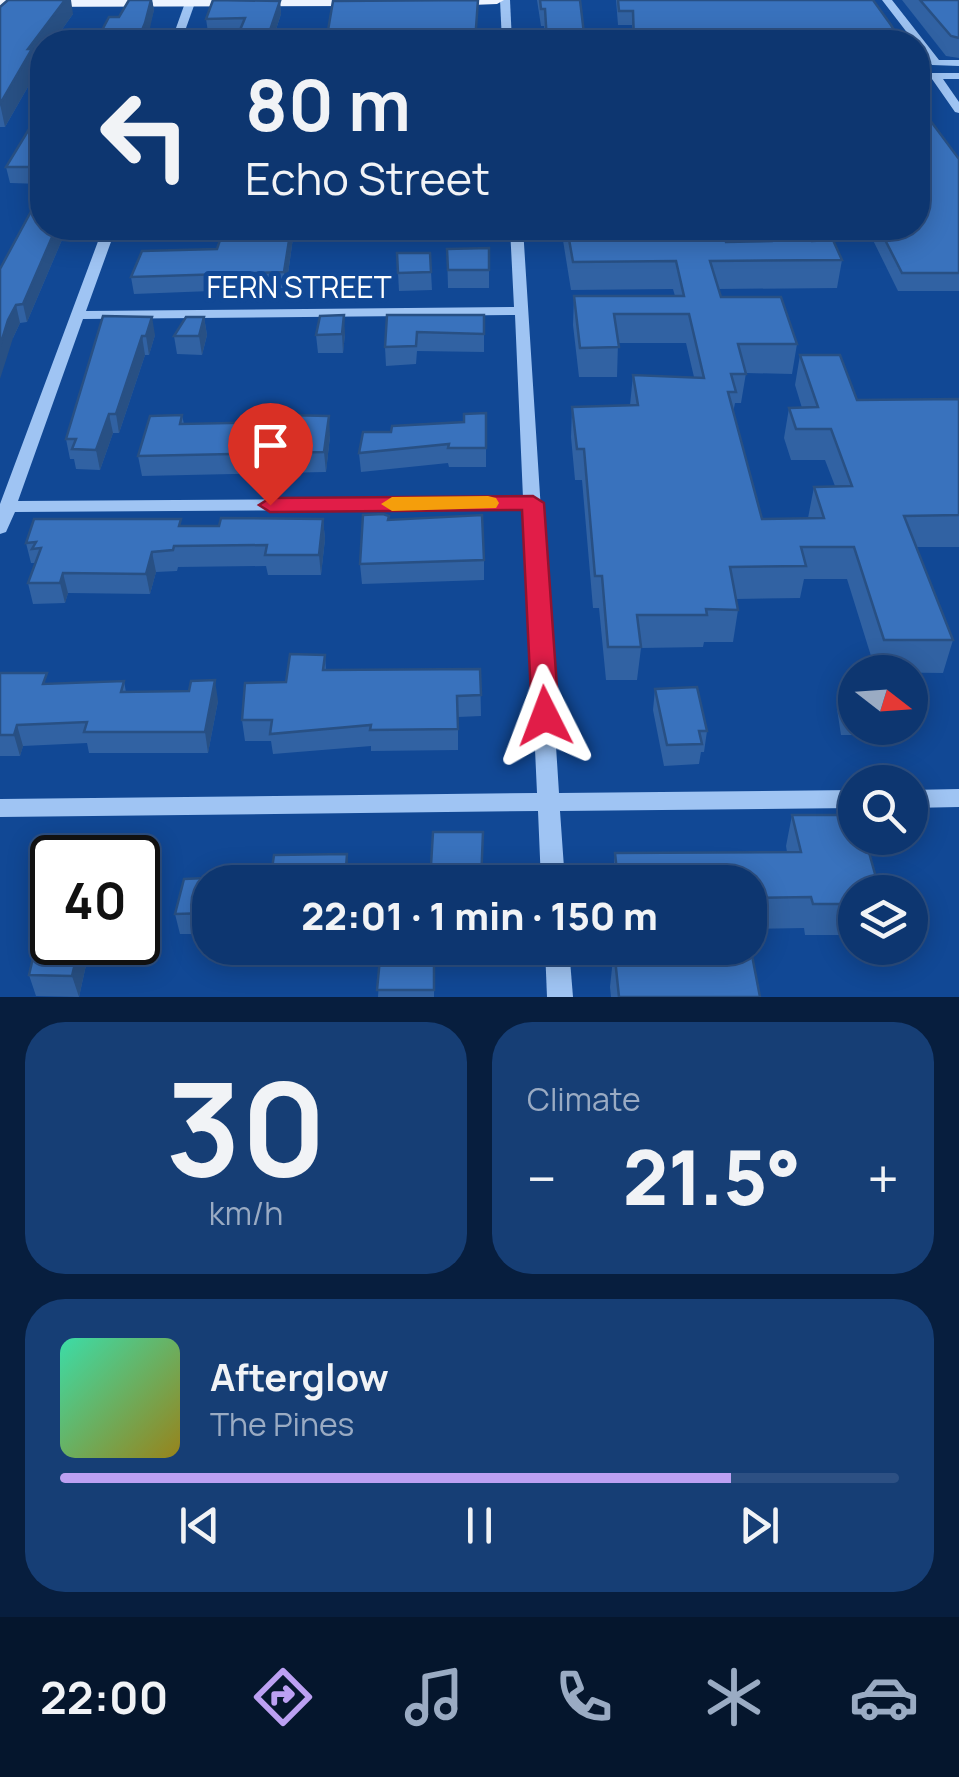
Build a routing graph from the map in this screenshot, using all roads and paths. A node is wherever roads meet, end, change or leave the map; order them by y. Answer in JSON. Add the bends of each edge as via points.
{"nodes":[{"id":1,"x":263,"y":0,"type":"edge"},
{"id":2,"x":497,"y":0,"type":"edge"},
{"id":3,"x":505,"y":0,"type":"edge"},
{"id":4,"x":886,"y":0,"type":"edge"},
{"id":5,"x":191,"y":1,"type":"edge"},
{"id":6,"x":252,"y":1,"type":"edge"},
{"id":7,"x":0,"y":2,"type":"edge"},
{"id":8,"x":386,"y":2,"type":"edge"},
{"id":9,"x":422,"y":2,"type":"edge"},
{"id":10,"x":180,"y":30,"type":"edge"},
{"id":11,"x":506,"y":30,"type":"edge"},
{"id":12,"x":910,"y":30,"type":"edge"},
{"id":13,"x":930,"y":55,"type":"edge"},
{"id":14,"x":959,"y":63,"type":"edge"},
{"id":15,"x":930,"y":76,"type":"edge"},
{"id":16,"x":935,"y":76,"type":"junction"},
{"id":17,"x":959,"y":76,"type":"edge"},
{"id":18,"x":959,"y":110,"type":"edge"},
{"id":19,"x":104,"y":240,"type":"edge"},
{"id":20,"x":518,"y":240,"type":"edge"},
{"id":21,"x":522,"y":312,"type":"junction"},
{"id":22,"x":76,"y":315,"type":"junction"},
{"id":23,"x":533,"y":503,"type":"junction"},
{"id":24,"x":8,"y":507,"type":"junction"},
{"id":25,"x":0,"y":528,"type":"edge"},
{"id":26,"x":959,"y":798,"type":"edge"},
{"id":27,"x":838,"y":799,"type":"edge"},
{"id":28,"x":928,"y":799,"type":"edge"},
{"id":29,"x":548,"y":802,"type":"junction"},
{"id":30,"x":0,"y":808,"type":"edge"},
{"id":31,"x":552,"y":865,"type":"edge"},
{"id":32,"x":558,"y":965,"type":"edge"},
{"id":33,"x":560,"y":997,"type":"edge"}],
"edges":[{"from":1,"to":6,"type":"main road"},
{"from":2,"to":9,"type":"main road"},
{"from":3,"to":11,"type":"street"},
{"from":4,"to":12,"type":"street"},
{"from":5,"to":6,"type":"main road"},
{"from":5,"to":7,"type":"main road"},
{"from":5,"to":10,"type":"street"},
{"from":6,"to":8,"type":"main road"},
{"from":13,"to":14,"type":"street","via":[[936,63]]},
{"from":15,"to":16,"type":"street"},
{"from":16,"to":17,"type":"street"},
{"from":16,"to":18,"type":"street"},
{"from":19,"to":22,"type":"street"},
{"from":20,"to":21,"type":"street"},
{"from":21,"to":22,"type":"street","name":"FERN STREET"},
{"from":21,"to":23,"type":"street"},
{"from":22,"to":24,"type":"street"},
{"from":23,"to":24,"type":"street"},
{"from":23,"to":29,"type":"street"},
{"from":24,"to":25,"type":"street"},
{"from":26,"to":28,"type":"street"},
{"from":27,"to":29,"type":"street"},
{"from":29,"to":30,"type":"street"},
{"from":29,"to":31,"type":"street"},
{"from":32,"to":33,"type":"street"}]}
